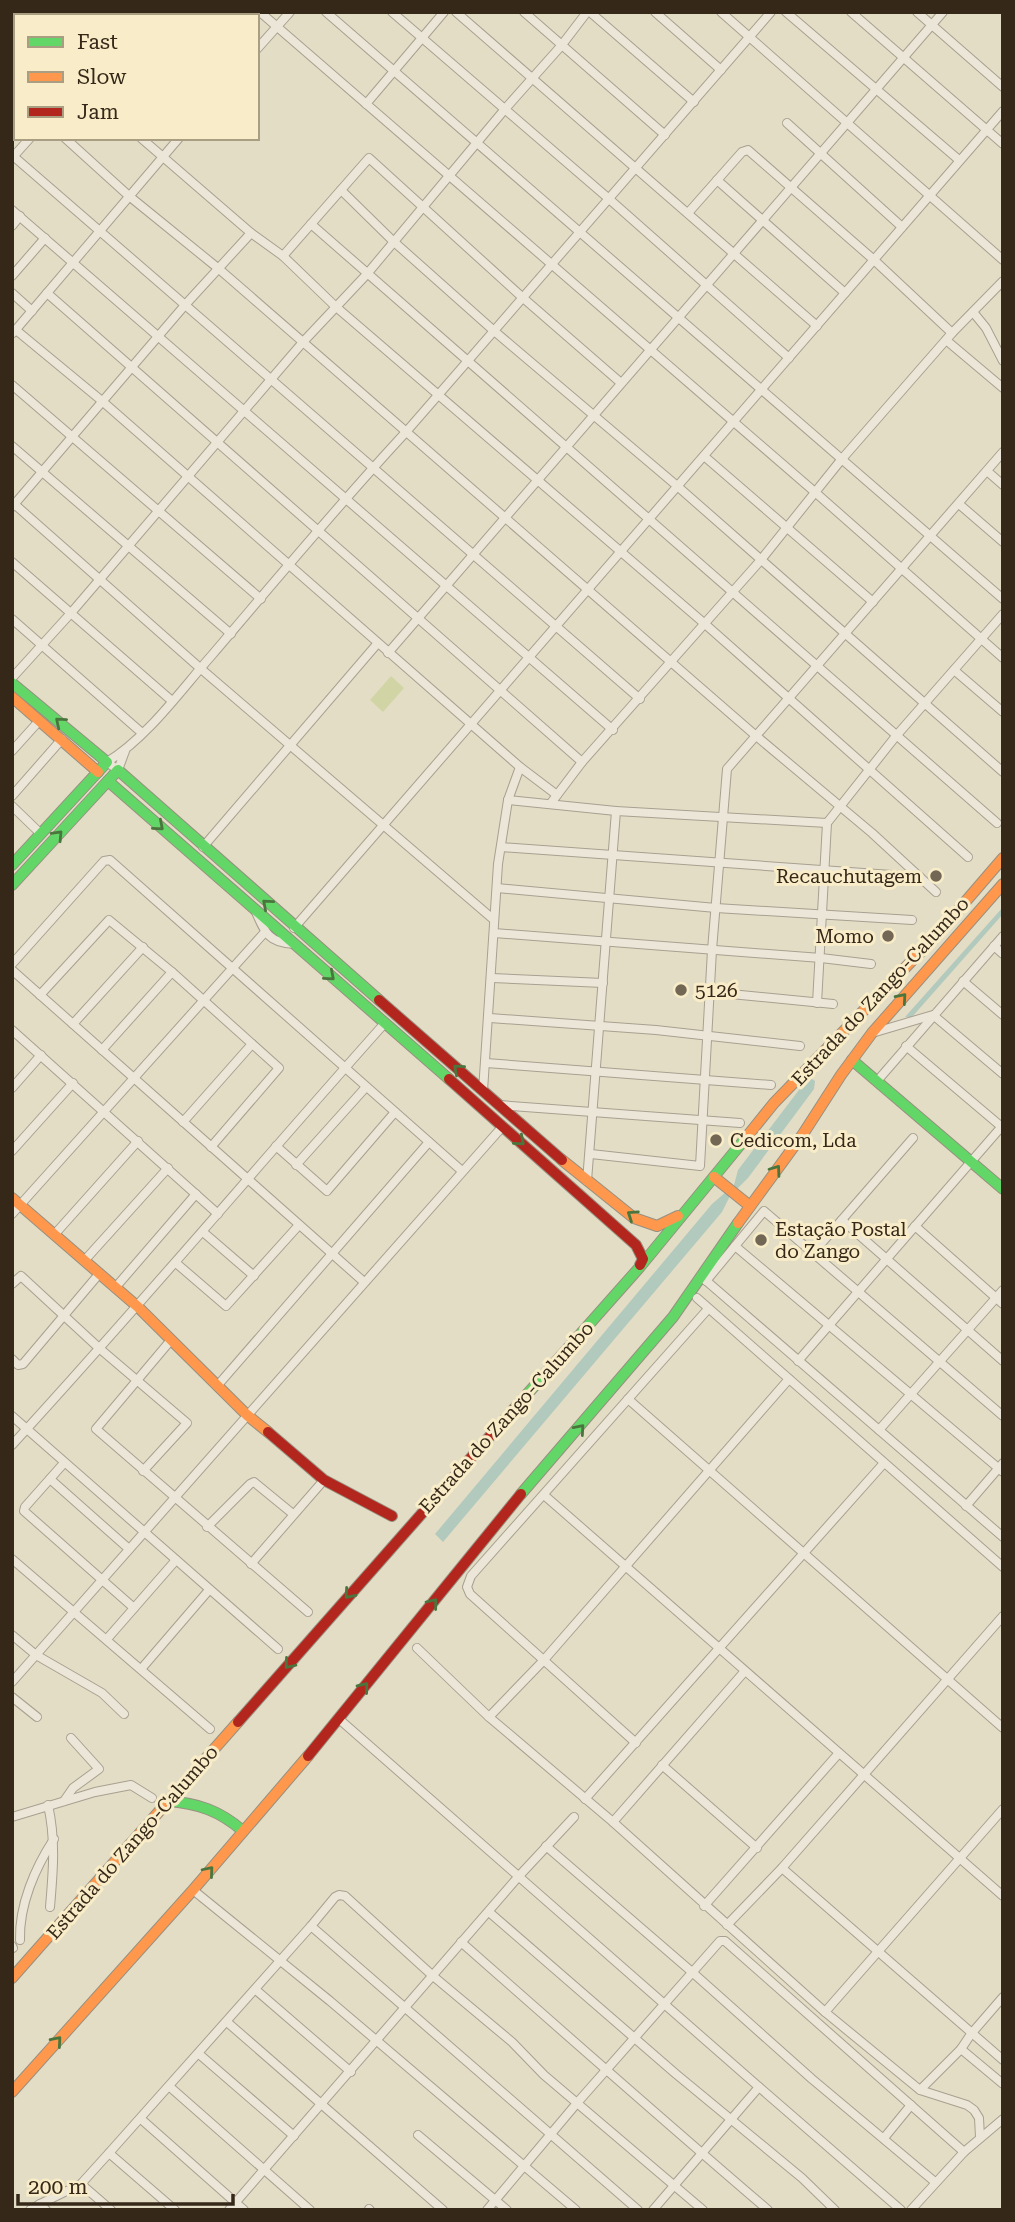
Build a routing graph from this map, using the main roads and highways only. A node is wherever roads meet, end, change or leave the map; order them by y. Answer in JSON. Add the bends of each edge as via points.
{"nodes":[{"id":1,"x":12,"y":681,"type":"edge"},
{"id":2,"x":12,"y":697,"type":"edge"},
{"id":3,"x":98,"y":772,"type":"junction"},
{"id":4,"x":108,"y":781,"type":"junction"},
{"id":5,"x":1003,"y":858,"type":"edge"},
{"id":6,"x":12,"y":865,"type":"edge"},
{"id":7,"x":1003,"y":884,"type":"edge"},
{"id":8,"x":12,"y":885,"type":"edge"},
{"id":9,"x":852,"y":1060,"type":"junction"},
{"id":10,"x":714,"y":1177,"type":"junction"},
{"id":11,"x":1003,"y":1189,"type":"edge"},
{"id":12,"x":691,"y":1205,"type":"junction"},
{"id":13,"x":15,"y":1206,"type":"edge"},
{"id":14,"x":750,"y":1206,"type":"junction"},
{"id":15,"x":639,"y":1268,"type":"junction"},
{"id":16,"x":392,"y":1516,"type":"dead end"},
{"id":17,"x":167,"y":1801,"type":"junction"},
{"id":18,"x":243,"y":1831,"type":"junction"},
{"id":19,"x":12,"y":1978,"type":"edge"},
{"id":20,"x":12,"y":2092,"type":"edge"}],
"edges":[{"from":3,"to":1,"type":"main road","one_way":true,"via":[[107,762]]},
{"from":2,"to":3,"type":"main road"},
{"from":3,"to":6,"type":"main road"},
{"from":8,"to":4,"type":"main road","one_way":true},
{"from":12,"to":4,"type":"main road","one_way":true,"via":[[668,1222],[651,1225],[634,1218],[117,771]]},
{"from":4,"to":15,"type":"main road","one_way":true,"via":[[636,1245],[643,1259]]},
{"from":5,"to":10,"type":"main road","name":"Estrada do Zango-Calumbo","via":[[935,937],[806,1068]]},
{"from":9,"to":7,"type":"main road","name":"Estrada do Zango-Calumbo","one_way":true},
{"from":9,"to":11,"type":"main road"},
{"from":14,"to":9,"type":"main road","name":"Estrada do Zango-Calumbo","one_way":true},
{"from":10,"to":12,"type":"main road","name":"Estrada do Zango-Calumbo"},
{"from":10,"to":14,"type":"main road"},
{"from":12,"to":15,"type":"main road","name":"Estrada do Zango-Calumbo"},
{"from":13,"to":16,"type":"main road","via":[[138,1307],[247,1415],[324,1480]]},
{"from":18,"to":14,"type":"main road","name":"Estrada do Zango-Calumbo","one_way":true,"via":[[673,1317]]},
{"from":15,"to":17,"type":"main road","name":"Estrada do Zango-Calumbo","one_way":true},
{"from":17,"to":18,"type":"main road","via":[[215,1808]]},
{"from":17,"to":19,"type":"main road","name":"Estrada do Zango-Calumbo"},
{"from":20,"to":18,"type":"main road","name":"Estrada do Zango-Calumbo","one_way":true}]}
